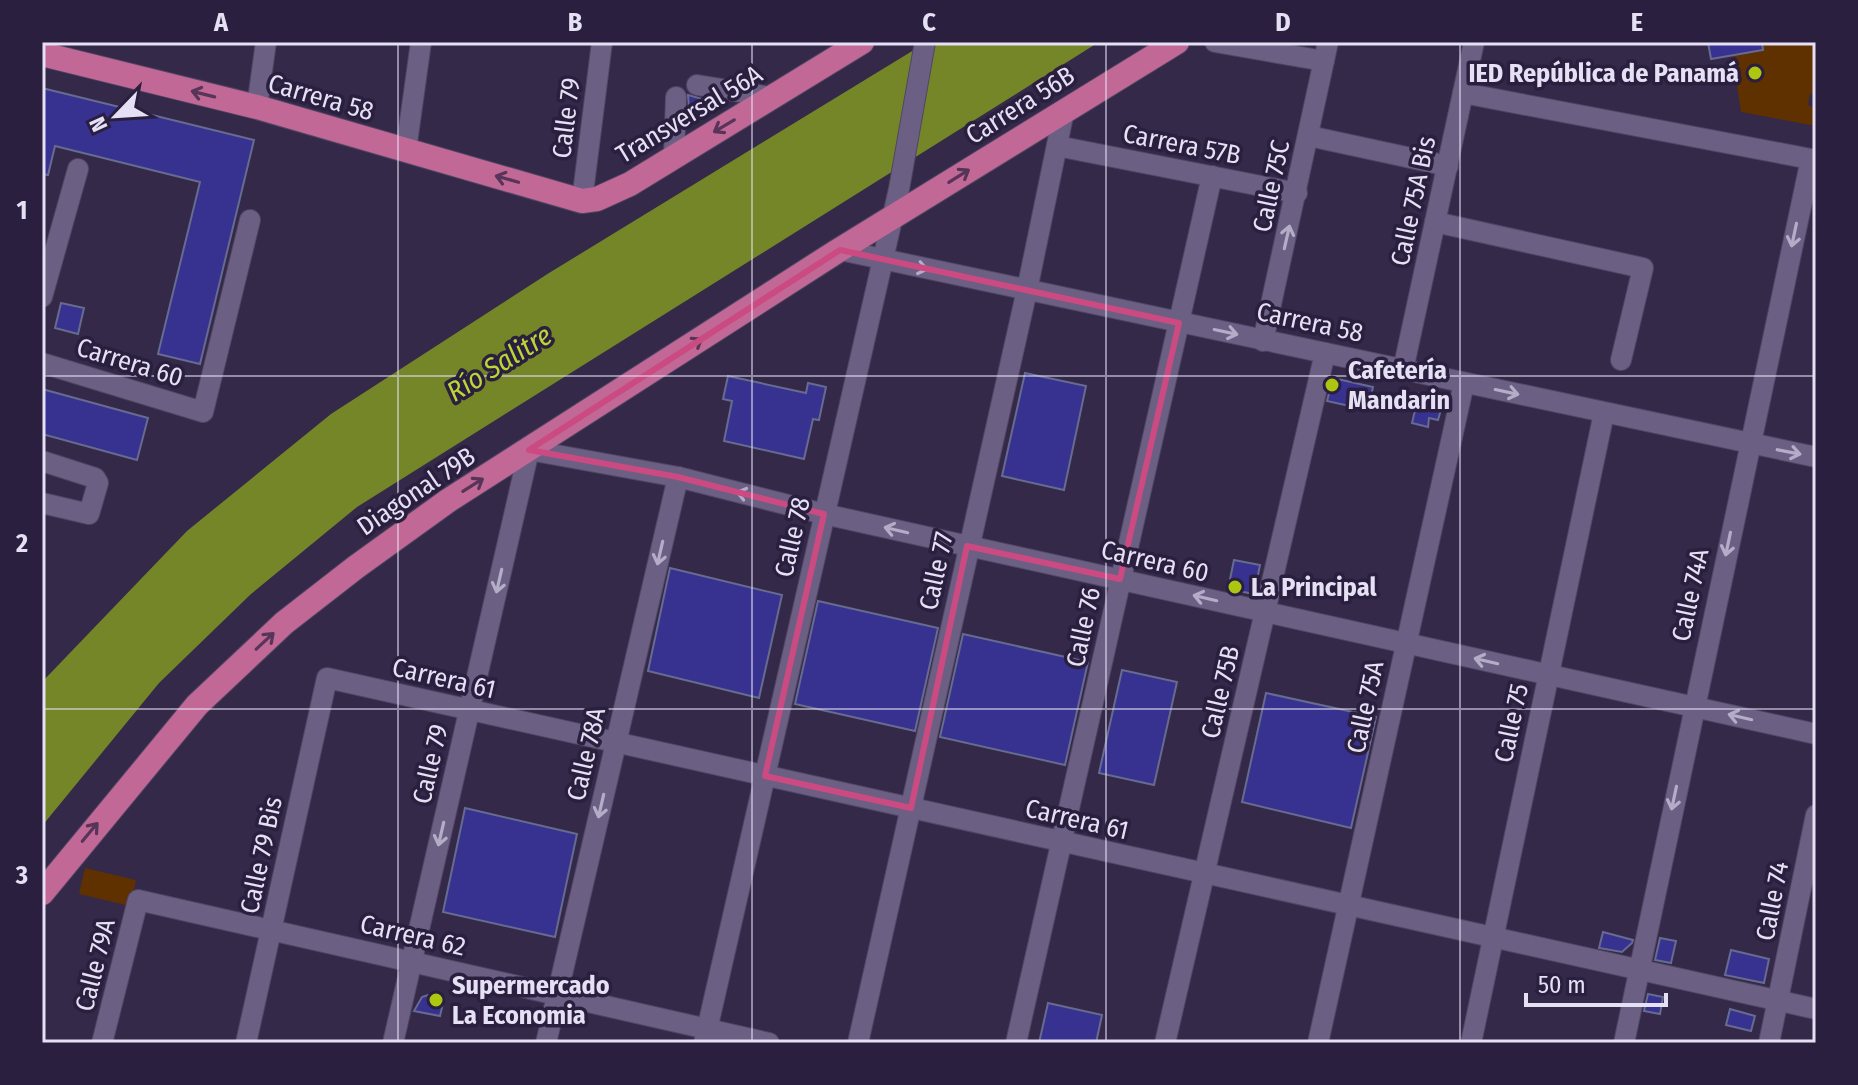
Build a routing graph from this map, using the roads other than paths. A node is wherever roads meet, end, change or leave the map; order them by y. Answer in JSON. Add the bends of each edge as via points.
{"nodes":[{"id":1,"x":266,"y":42,"type":"edge"},
{"id":2,"x":421,"y":42,"type":"edge"},
{"id":3,"x":602,"y":42,"type":"edge"},
{"id":4,"x":862,"y":42,"type":"edge"},
{"id":5,"x":925,"y":42,"type":"edge"},
{"id":6,"x":1177,"y":42,"type":"edge"},
{"id":7,"x":1215,"y":42,"type":"edge"},
{"id":8,"x":1474,"y":42,"type":"edge"},
{"id":9,"x":1326,"y":51,"type":"edge"},
{"id":10,"x":42,"y":54,"type":"edge"},
{"id":11,"x":697,"y":85,"type":"dead end"},
{"id":12,"x":1463,"y":93,"type":"junction"},
{"id":13,"x":676,"y":97,"type":"dead end"},
{"id":14,"x":771,"y":97,"type":"junction"},
{"id":15,"x":257,"y":107,"type":"junction"},
{"id":16,"x":1064,"y":111,"type":"junction"},
{"id":17,"x":1309,"y":136,"type":"junction"},
{"id":18,"x":1057,"y":146,"type":"junction"},
{"id":19,"x":406,"y":150,"type":"junction"},
{"id":20,"x":674,"y":156,"type":"junction"},
{"id":21,"x":1813,"y":159,"type":"edge"},
{"id":22,"x":1448,"y":166,"type":"junction"},
{"id":23,"x":78,"y":169,"type":"dead end"},
{"id":24,"x":1212,"y":176,"type":"junction"},
{"id":25,"x":1297,"y":193,"type":"junction"},
{"id":26,"x":582,"y":201,"type":"junction"},
{"id":27,"x":892,"y":218,"type":"junction"},
{"id":28,"x":250,"y":220,"type":"dead end"},
{"id":29,"x":1435,"y":222,"type":"junction"},
{"id":30,"x":840,"y":250,"type":"junction"},
{"id":31,"x":883,"y":260,"type":"junction"},
{"id":32,"x":1027,"y":290,"type":"junction"},
{"id":33,"x":42,"y":297,"type":"edge"},
{"id":34,"x":1179,"y":323,"type":"junction"},
{"id":35,"x":1263,"y":341,"type":"junction"},
{"id":36,"x":1325,"y":353,"type":"junction"},
{"id":37,"x":1621,"y":360,"type":"dead end"},
{"id":38,"x":42,"y":363,"type":"edge"},
{"id":39,"x":1403,"y":370,"type":"junction"},
{"id":40,"x":1464,"y":383,"type":"junction"},
{"id":41,"x":1604,"y":413,"type":"junction"},
{"id":42,"x":1750,"y":444,"type":"junction"},
{"id":43,"x":529,"y":450,"type":"junction"},
{"id":44,"x":1816,"y":457,"type":"edge"},
{"id":45,"x":42,"y":461,"type":"edge"},
{"id":46,"x":678,"y":477,"type":"junction"},
{"id":47,"x":42,"y":503,"type":"edge"},
{"id":48,"x":824,"y":514,"type":"junction"},
{"id":49,"x":967,"y":546,"type":"junction"},
{"id":50,"x":1120,"y":579,"type":"junction"},
{"id":51,"x":1266,"y":612,"type":"junction"},
{"id":52,"x":1405,"y":643,"type":"junction"},
{"id":53,"x":1547,"y":675,"type":"junction"},
{"id":54,"x":327,"y":678,"type":"joint"},
{"id":55,"x":1693,"y":707,"type":"junction"},
{"id":56,"x":469,"y":710,"type":"junction"},
{"id":57,"x":1816,"y":734,"type":"edge"},
{"id":58,"x":616,"y":743,"type":"junction"},
{"id":59,"x":765,"y":776,"type":"junction"},
{"id":60,"x":911,"y":808,"type":"junction"},
{"id":61,"x":1816,"y":815,"type":"edge"},
{"id":62,"x":1062,"y":842,"type":"junction"},
{"id":63,"x":1204,"y":873,"type":"junction"},
{"id":64,"x":42,"y":893,"type":"edge"},
{"id":65,"x":138,"y":900,"type":"joint"},
{"id":66,"x":1349,"y":905,"type":"junction"},
{"id":67,"x":271,"y":930,"type":"junction"},
{"id":68,"x":1493,"y":938,"type":"junction"},
{"id":69,"x":411,"y":961,"type":"junction"},
{"id":70,"x":1638,"y":970,"type":"junction"},
{"id":71,"x":557,"y":995,"type":"junction"},
{"id":72,"x":1779,"y":1001,"type":"junction"},
{"id":73,"x":1816,"y":1009,"type":"edge"},
{"id":74,"x":706,"y":1036,"type":"edge"},
{"id":75,"x":102,"y":1043,"type":"edge"},
{"id":76,"x":246,"y":1043,"type":"edge"},
{"id":77,"x":393,"y":1043,"type":"edge"},
{"id":78,"x":546,"y":1043,"type":"edge"},
{"id":79,"x":769,"y":1043,"type":"edge"},
{"id":80,"x":858,"y":1043,"type":"edge"},
{"id":81,"x":1016,"y":1043,"type":"edge"},
{"id":82,"x":1165,"y":1043,"type":"edge"},
{"id":83,"x":1318,"y":1043,"type":"edge"},
{"id":84,"x":1471,"y":1043,"type":"edge"},
{"id":85,"x":1624,"y":1043,"type":"edge"},
{"id":86,"x":1769,"y":1043,"type":"edge"}],
"edges":[{"from":1,"to":15,"type":"street"},
{"from":2,"to":19,"type":"street"},
{"from":3,"to":26,"type":"street","name":"Calle 79"},
{"from":4,"to":14,"type":"main road","name":"Transversal 56A"},
{"from":5,"to":27,"type":"street","name":"Calle 78"},
{"from":6,"to":16,"type":"main road","name":"Carrera 56B"},
{"from":7,"to":9,"type":"street"},
{"from":8,"to":12,"type":"street","name":"Calle 75A Bis"},
{"from":9,"to":17,"type":"street","name":"Calle 75C"},
{"from":15,"to":10,"type":"main road","name":"Carrera 58","one_way":true},
{"from":11,"to":14,"type":"street"},
{"from":12,"to":21,"type":"street"},
{"from":12,"to":22,"type":"street","name":"Calle 75A Bis"},
{"from":13,"to":20,"type":"street"},
{"from":14,"to":20,"type":"main road","name":"Transversal 56A","one_way":true},
{"from":15,"to":19,"type":"main road","name":"Carrera 58"},
{"from":16,"to":18,"type":"street","name":"Calle 77"},
{"from":27,"to":16,"type":"main road","name":"Carrera 56B","one_way":true},
{"from":17,"to":22,"type":"street"},
{"from":17,"to":25,"type":"street","name":"Calle 75C"},
{"from":18,"to":24,"type":"street","name":"Carrera 57B"},
{"from":18,"to":32,"type":"street","name":"Calle 77"},
{"from":26,"to":19,"type":"main road","name":"Carrera 58","one_way":true},
{"from":20,"to":26,"type":"main road","name":"Transversal 56A","via":[[611,193]]},
{"from":21,"to":42,"type":"street","name":"Calle 74A","one_way":true},
{"from":22,"to":29,"type":"street","name":"Calle 75A Bis"},
{"from":23,"to":33,"type":"street"},
{"from":24,"to":25,"type":"street","name":"Carrera 57B"},
{"from":24,"to":34,"type":"street","name":"Calle 76"},
{"from":35,"to":25,"type":"street","name":"Calle 75C","one_way":true},
{"from":27,"to":30,"type":"main road","name":"Diagonal 79B"},
{"from":27,"to":31,"type":"street","name":"Calle 78"},
{"from":28,"to":38,"type":"street","name":"Carrera 60","via":[[203,412]]},
{"from":29,"to":37,"type":"street","via":[[1643,268]]},
{"from":29,"to":39,"type":"street","name":"Calle 75A Bis"},
{"from":30,"to":31,"type":"street","name":"Carrera 58"},
{"from":43,"to":30,"type":"main road","name":"Diagonal 79B","one_way":true},
{"from":31,"to":32,"type":"street","name":"Carrera 58","one_way":true},
{"from":31,"to":48,"type":"street","name":"Calle 78"},
{"from":32,"to":34,"type":"street","name":"Carrera 58"},
{"from":32,"to":49,"type":"street","name":"Calle 77"},
{"from":34,"to":35,"type":"street","name":"Carrera 58","one_way":true},
{"from":34,"to":50,"type":"street","name":"Calle 76"},
{"from":35,"to":36,"type":"street","name":"Carrera 58"},
{"from":36,"to":39,"type":"street","name":"Carrera 58"},
{"from":36,"to":51,"type":"street","name":"Calle 75B"},
{"from":39,"to":40,"type":"street","name":"Carrera 58"},
{"from":40,"to":41,"type":"street","name":"Carrera 58","one_way":true},
{"from":40,"to":52,"type":"street","name":"Calle 75A"},
{"from":41,"to":42,"type":"street","name":"Carrera 58"},
{"from":41,"to":53,"type":"street","name":"Calle 75"},
{"from":42,"to":44,"type":"street","name":"Carrera 58","one_way":true},
{"from":42,"to":55,"type":"street","name":"Calle 74A","one_way":true},
{"from":43,"to":46,"type":"street","name":"Carrera 60"},
{"from":43,"to":56,"type":"street","name":"Calle 79","one_way":true},
{"from":64,"to":43,"type":"main road","name":"Diagonal 79B","one_way":true,"via":[[197,705],[284,623],[449,500]]},
{"from":45,"to":47,"type":"street","via":[[98,483],[89,514]]},
{"from":48,"to":46,"type":"street","name":"Carrera 60","one_way":true},
{"from":46,"to":58,"type":"street","name":"Calle 78A","one_way":true},
{"from":49,"to":48,"type":"street","name":"Carrera 60","one_way":true},
{"from":48,"to":59,"type":"street","name":"Calle 78"},
{"from":49,"to":50,"type":"street","name":"Carrera 60"},
{"from":49,"to":60,"type":"street","name":"Calle 77"},
{"from":51,"to":50,"type":"street","name":"Carrera 60","one_way":true},
{"from":50,"to":62,"type":"street","name":"Calle 76"},
{"from":51,"to":52,"type":"street","name":"Carrera 60"},
{"from":51,"to":63,"type":"street","name":"Calle 75B"},
{"from":53,"to":52,"type":"street","name":"Carrera 60","one_way":true},
{"from":52,"to":66,"type":"street","name":"Calle 75A"},
{"from":53,"to":55,"type":"street","name":"Carrera 60"},
{"from":53,"to":68,"type":"street","name":"Calle 75"},
{"from":54,"to":56,"type":"street","name":"Carrera 61"},
{"from":54,"to":67,"type":"street","name":"Calle 79 Bis"},
{"from":57,"to":55,"type":"street","name":"Carrera 60","one_way":true},
{"from":55,"to":70,"type":"street","name":"Calle 74A","one_way":true},
{"from":56,"to":58,"type":"street","name":"Carrera 61"},
{"from":56,"to":69,"type":"street","name":"Calle 79","one_way":true},
{"from":58,"to":59,"type":"street","name":"Carrera 61"},
{"from":58,"to":71,"type":"street","name":"Calle 78A","one_way":true},
{"from":59,"to":60,"type":"street","name":"Carrera 61"},
{"from":59,"to":74,"type":"street","name":"Calle 78"},
{"from":60,"to":62,"type":"street","name":"Carrera 61"},
{"from":60,"to":80,"type":"street","name":"Calle 77"},
{"from":61,"to":72,"type":"street","name":"Calle 74"},
{"from":62,"to":63,"type":"street","name":"Carrera 61"},
{"from":62,"to":81,"type":"street","name":"Calle 76"},
{"from":63,"to":66,"type":"street","name":"Carrera 61"},
{"from":63,"to":82,"type":"street","name":"Calle 75B"},
{"from":65,"to":67,"type":"street","name":"Carrera 62"},
{"from":65,"to":75,"type":"street","name":"Calle 79A"},
{"from":66,"to":68,"type":"street","name":"Carrera 61"},
{"from":66,"to":83,"type":"street","name":"Calle 75A"},
{"from":67,"to":69,"type":"street","name":"Carrera 62"},
{"from":67,"to":76,"type":"street","name":"Calle 79 Bis"},
{"from":68,"to":70,"type":"street","name":"Carrera 61"},
{"from":68,"to":84,"type":"street","name":"Calle 75"},
{"from":69,"to":71,"type":"street","name":"Carrera 62"},
{"from":69,"to":77,"type":"street","name":"Calle 79"},
{"from":70,"to":72,"type":"street","name":"Carrera 61"},
{"from":70,"to":85,"type":"street","name":"Calle 74A"},
{"from":71,"to":74,"type":"street","name":"Carrera 62"},
{"from":71,"to":78,"type":"street","name":"Calle 78A"},
{"from":72,"to":73,"type":"street","name":"Carrera 61"},
{"from":72,"to":86,"type":"street","name":"Calle 74"},
{"from":74,"to":79,"type":"street","name":"Carrera 62"}]}
